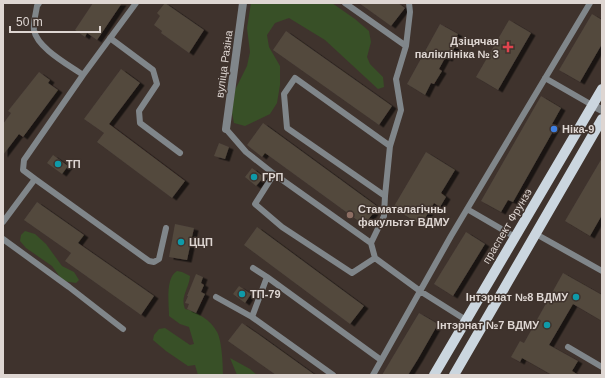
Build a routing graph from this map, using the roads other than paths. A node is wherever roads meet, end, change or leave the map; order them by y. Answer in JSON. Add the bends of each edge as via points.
{"nodes":[{"id":1,"x":39,"y":3,"type":"edge"},
{"id":2,"x":136,"y":3,"type":"edge"},
{"id":3,"x":243,"y":3,"type":"edge"},
{"id":4,"x":345,"y":3,"type":"edge"},
{"id":5,"x":409,"y":3,"type":"edge"},
{"id":6,"x":590,"y":3,"type":"edge"},
{"id":7,"x":110,"y":38,"type":"junction"},
{"id":8,"x":406,"y":46,"type":"junction"},
{"id":9,"x":83,"y":75,"type":"junction"},
{"id":10,"x":545,"y":78,"type":"junction"},
{"id":11,"x":602,"y":89,"type":"edge"},
{"id":12,"x":592,"y":105,"type":"junction"},
{"id":13,"x":602,"y":110,"type":"edge"},
{"id":14,"x":602,"y":120,"type":"edge"},
{"id":15,"x":226,"y":129,"type":"joint"},
{"id":16,"x":390,"y":146,"type":"junction"},
{"id":17,"x":180,"y":154,"type":"dead end"},
{"id":18,"x":274,"y":174,"type":"junction"},
{"id":19,"x":35,"y":179,"type":"junction"},
{"id":20,"x":386,"y":196,"type":"junction"},
{"id":21,"x":467,"y":209,"type":"junction"},
{"id":22,"x":3,"y":222,"type":"edge"},
{"id":23,"x":166,"y":228,"type":"dead end"},
{"id":24,"x":536,"y":234,"type":"junction"},
{"id":25,"x":515,"y":237,"type":"junction"},
{"id":26,"x":3,"y":240,"type":"edge"},
{"id":27,"x":371,"y":243,"type":"junction"},
{"id":28,"x":376,"y":258,"type":"junction"},
{"id":29,"x":253,"y":268,"type":"dead end"},
{"id":30,"x":602,"y":271,"type":"edge"},
{"id":31,"x":267,"y":277,"type":"junction"},
{"id":32,"x":420,"y":291,"type":"junction"},
{"id":33,"x":216,"y":296,"type":"dead end"},
{"id":34,"x":252,"y":317,"type":"junction"},
{"id":35,"x":466,"y":320,"type":"junction"},
{"id":36,"x":123,"y":329,"type":"dead end"},
{"id":37,"x":568,"y":347,"type":"dead end"},
{"id":38,"x":382,"y":360,"type":"junction"},
{"id":39,"x":602,"y":367,"type":"edge"},
{"id":40,"x":333,"y":375,"type":"edge"},
{"id":41,"x":373,"y":375,"type":"edge"},
{"id":42,"x":434,"y":375,"type":"edge"},
{"id":43,"x":454,"y":375,"type":"edge"}],
"edges":[{"from":1,"to":9,"type":"lane","via":[[35,36],[42,46]]},
{"from":2,"to":7,"type":"lane"},
{"from":3,"to":15,"type":"street","name":"вуліца Разіна"},
{"from":4,"to":8,"type":"lane"},
{"from":5,"to":8,"type":"lane"},
{"from":6,"to":10,"type":"lane"},
{"from":7,"to":9,"type":"lane"},
{"from":7,"to":17,"type":"lane","via":[[154,70],[157,84],[139,111],[140,123]]},
{"from":8,"to":16,"type":"lane","via":[[396,79],[401,110]]},
{"from":9,"to":19,"type":"lane","via":[[24,160],[23,170]]},
{"from":10,"to":12,"type":"lane"},
{"from":10,"to":21,"type":"lane"},
{"from":11,"to":12,"type":"main road","name":"праспект Фрунзэ"},
{"from":12,"to":13,"type":"street"},
{"from":12,"to":25,"type":"main road","name":"праспект Фрунзэ"},
{"from":14,"to":24,"type":"main road"},
{"from":15,"to":18,"type":"lane","via":[[246,152]]},
{"from":16,"to":20,"type":"lane"},
{"from":16,"to":20,"type":"lane","via":[[294,78],[284,94],[287,128]]},
{"from":18,"to":27,"type":"lane"},
{"from":18,"to":28,"type":"lane","via":[[255,204],[282,227],[352,273]]},
{"from":19,"to":22,"type":"lane"},
{"from":19,"to":23,"type":"lane","via":[[149,262],[159,259]]},
{"from":20,"to":27,"type":"lane","via":[[384,216]]},
{"from":21,"to":25,"type":"lane"},
{"from":21,"to":32,"type":"lane"},
{"from":24,"to":30,"type":"lane"},
{"from":24,"to":43,"type":"main road"},
{"from":25,"to":35,"type":"main road","name":"праспект Фрунзэ"},
{"from":26,"to":36,"type":"lane"},
{"from":27,"to":28,"type":"lane"},
{"from":28,"to":32,"type":"lane"},
{"from":29,"to":31,"type":"lane"},
{"from":31,"to":34,"type":"lane"},
{"from":31,"to":38,"type":"lane"},
{"from":32,"to":35,"type":"lane"},
{"from":32,"to":38,"type":"lane"},
{"from":33,"to":34,"type":"lane"},
{"from":34,"to":40,"type":"lane"},
{"from":35,"to":42,"type":"main road","name":"праспект Фрунзэ"},
{"from":37,"to":39,"type":"lane"},
{"from":38,"to":41,"type":"lane"}]}
